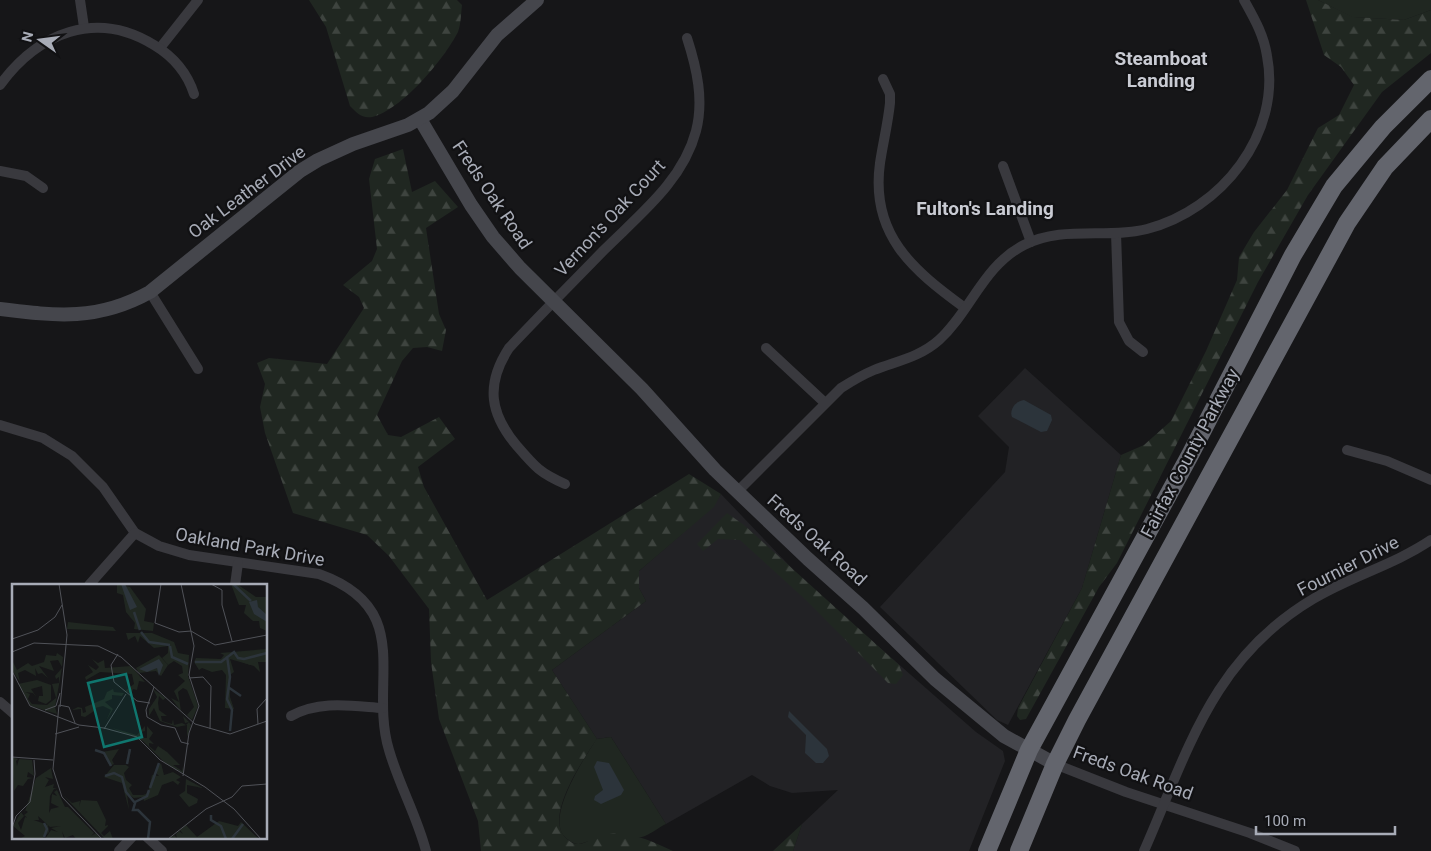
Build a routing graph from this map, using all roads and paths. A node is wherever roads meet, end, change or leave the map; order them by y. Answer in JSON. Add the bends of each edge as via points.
{"nodes":[{"id":1,"x":80,"y":0,"type":"edge"},
{"id":2,"x":198,"y":0,"type":"edge"},
{"id":3,"x":537,"y":0,"type":"edge"},
{"id":4,"x":1244,"y":0,"type":"edge"},
{"id":5,"x":84,"y":27,"type":"junction"},
{"id":6,"x":687,"y":38,"type":"dead end"},
{"id":7,"x":160,"y":48,"type":"junction"},
{"id":8,"x":883,"y":79,"type":"dead end"},
{"id":9,"x":1431,"y":80,"type":"edge"},
{"id":10,"x":0,"y":85,"type":"edge"},
{"id":11,"x":194,"y":94,"type":"dead end"},
{"id":12,"x":420,"y":119,"type":"junction"},
{"id":13,"x":1431,"y":119,"type":"edge"},
{"id":14,"x":1003,"y":166,"type":"dead end"},
{"id":15,"x":0,"y":171,"type":"edge"},
{"id":16,"x":43,"y":188,"type":"dead end"},
{"id":17,"x":1116,"y":233,"type":"junction"},
{"id":18,"x":1031,"y":242,"type":"junction"},
{"id":19,"x":150,"y":292,"type":"junction"},
{"id":20,"x":553,"y":302,"type":"junction"},
{"id":21,"x":965,"y":308,"type":"junction"},
{"id":22,"x":0,"y":309,"type":"edge"},
{"id":23,"x":766,"y":348,"type":"dead end"},
{"id":24,"x":1143,"y":352,"type":"dead end"},
{"id":25,"x":198,"y":369,"type":"dead end"},
{"id":26,"x":824,"y":402,"type":"junction"},
{"id":27,"x":0,"y":425,"type":"edge"},
{"id":28,"x":1347,"y":450,"type":"dead end"},
{"id":29,"x":1431,"y":480,"type":"edge"},
{"id":30,"x":565,"y":484,"type":"dead end"},
{"id":31,"x":737,"y":492,"type":"junction"},
{"id":32,"x":135,"y":532,"type":"junction"},
{"id":33,"x":1431,"y":540,"type":"edge"},
{"id":34,"x":238,"y":563,"type":"junction"},
{"id":35,"x":90,"y":584,"type":"edge"},
{"id":36,"x":235,"y":584,"type":"edge"},
{"id":37,"x":0,"y":702,"type":"edge"},
{"id":38,"x":383,"y":708,"type":"junction"},
{"id":39,"x":12,"y":712,"type":"edge"},
{"id":40,"x":292,"y":716,"type":"dead end"},
{"id":41,"x":1030,"y":750,"type":"junction"},
{"id":42,"x":1055,"y":764,"type":"junction"},
{"id":43,"x":1164,"y":805,"type":"junction"},
{"id":44,"x":131,"y":838,"type":"edge"},
{"id":45,"x":149,"y":838,"type":"edge"},
{"id":46,"x":119,"y":851,"type":"edge"},
{"id":47,"x":162,"y":851,"type":"edge"},
{"id":48,"x":426,"y":851,"type":"edge"},
{"id":49,"x":987,"y":851,"type":"edge"},
{"id":50,"x":1019,"y":851,"type":"edge"},
{"id":51,"x":1144,"y":851,"type":"edge"},
{"id":52,"x":1295,"y":851,"type":"edge"}],
"edges":[{"from":1,"to":5,"type":"street"},
{"from":2,"to":7,"type":"street"},
{"from":3,"to":12,"type":"street","name":"Oak Leather Drive","via":[[497,35],[453,91]]},
{"from":4,"to":17,"type":"street","via":[[1263,37],[1269,75],[1264,114],[1248,154],[1223,187],[1194,210],[1168,223]]},
{"from":5,"to":7,"type":"street","via":[[115,28]]},
{"from":5,"to":10,"type":"street","via":[[44,43]]},
{"from":6,"to":20,"type":"street","name":"Vernon's Oak Court","via":[[698,80],[700,105],[696,130],[684,161],[662,191]]},
{"from":7,"to":11,"type":"street","via":[[188,76]]},
{"from":8,"to":21,"type":"street","via":[[890,94],[879,186],[885,219],[896,245],[907,260],[926,280]]},
{"from":9,"to":41,"type":"highway","name":"Fairfax County Parkway","via":[[1382,127],[1334,186],[1293,255],[1190,455]]},
{"from":12,"to":19,"type":"street","name":"Oak Leather Drive","via":[[353,144],[300,171]]},
{"from":12,"to":20,"type":"street","name":"Freds Oak Road","via":[[494,237]]},
{"from":13,"to":42,"type":"highway","name":"Fairfax County Parkway","via":[[1385,167],[1347,223]]},
{"from":14,"to":18,"type":"street"},
{"from":15,"to":16,"type":"street","via":[[26,176]]},
{"from":17,"to":18,"type":"street","via":[[1064,234]]},
{"from":17,"to":24,"type":"street","via":[[1119,322],[1129,341]]},
{"from":18,"to":21,"type":"street","via":[[996,265]]},
{"from":19,"to":22,"type":"street","name":"Oak Leather Drive","via":[[92,314],[46,315]]},
{"from":19,"to":25,"type":"street"},
{"from":20,"to":30,"type":"street","name":"Vernon's Oak Court","via":[[501,360],[494,399],[502,425],[535,467]]},
{"from":20,"to":31,"type":"street","name":"Freds Oak Road","via":[[642,389],[687,442]]},
{"from":21,"to":26,"type":"street","via":[[947,332],[928,349],[860,376]]},
{"from":23,"to":26,"type":"street"},
{"from":26,"to":31,"type":"street"},
{"from":27,"to":32,"type":"street","name":"Oakland Park Drive","via":[[43,438],[72,456],[103,487]]},
{"from":28,"to":29,"type":"street","via":[[1387,461]]},
{"from":31,"to":41,"type":"street","name":"Freds Oak Road","via":[[864,608],[935,679],[990,725]]},
{"from":32,"to":34,"type":"street","name":"Oakland Park Drive","via":[[172,551]]},
{"from":32,"to":35,"type":"street"},
{"from":33,"to":43,"type":"street","name":"Fournier Drive","via":[[1395,561],[1350,579],[1312,600],[1263,637],[1227,676],[1211,701]]},
{"from":34,"to":36,"type":"street"},
{"from":34,"to":38,"type":"street","name":"Oakland Park Drive","via":[[320,574],[338,581],[360,598],[374,619],[383,644]]},
{"from":37,"to":39,"type":"street"},
{"from":38,"to":40,"type":"street","via":[[324,705],[307,708]]},
{"from":38,"to":48,"type":"street","name":"Oakland Park Drive","via":[[389,750]]},
{"from":41,"to":42,"type":"street","name":"Freds Oak Road"},
{"from":41,"to":49,"type":"highway","name":"Fairfax County Parkway"},
{"from":42,"to":43,"type":"street","name":"Freds Oak Road"},
{"from":42,"to":50,"type":"highway","name":"Fairfax County Parkway"},
{"from":43,"to":51,"type":"street","name":"Fournier Drive"},
{"from":43,"to":52,"type":"street","name":"Freds Oak Road"},
{"from":44,"to":46,"type":"street"},
{"from":45,"to":47,"type":"street"}]}
